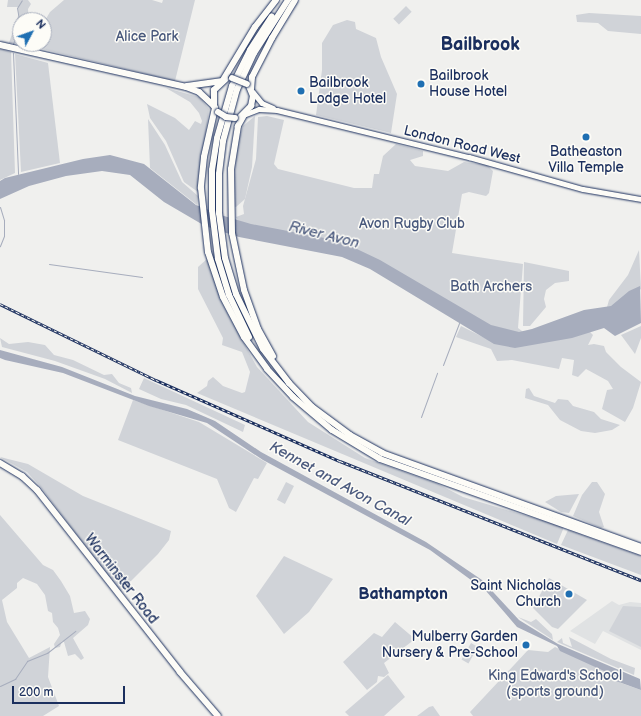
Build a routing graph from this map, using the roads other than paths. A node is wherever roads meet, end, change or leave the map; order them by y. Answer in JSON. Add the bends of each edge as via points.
{"nodes":[{"id":1,"x":276,"y":0,"type":"edge"},
{"id":2,"x":283,"y":0,"type":"edge"},
{"id":3,"x":288,"y":0,"type":"edge"},
{"id":4,"x":295,"y":0,"type":"edge"},
{"id":5,"x":1,"y":45,"type":"edge"},
{"id":6,"x":223,"y":80,"type":"junction"},
{"id":7,"x":181,"y":86,"type":"junction"},
{"id":8,"x":250,"y":88,"type":"junction"},
{"id":9,"x":215,"y":109,"type":"junction"},
{"id":10,"x":277,"y":110,"type":"junction"},
{"id":11,"x":245,"y":114,"type":"junction"},
{"id":12,"x":641,"y":199,"type":"edge"},
{"id":13,"x":284,"y":387,"type":"junction"},
{"id":14,"x":328,"y":419,"type":"junction"},
{"id":15,"x":0,"y":463,"type":"edge"},
{"id":16,"x":641,"y":547,"type":"edge"},
{"id":17,"x":641,"y":552,"type":"edge"},
{"id":18,"x":218,"y":716,"type":"edge"}],
"edges":[{"from":1,"to":6,"type":"highway","via":[[255,27]]},
{"from":2,"to":13,"type":"highway","via":[[250,50],[232,86],[217,138],[211,188],[215,243],[222,274],[246,332]]},
{"from":3,"to":14,"type":"highway","via":[[260,42],[237,89],[223,140],[218,189],[221,236],[231,278],[245,314],[263,349],[302,398]]},
{"from":4,"to":8,"type":"highway","via":[[272,38]]},
{"from":5,"to":7,"type":"highway"},
{"from":6,"to":7,"type":"highway"},
{"from":6,"to":8,"type":"highway","bridge":true,"via":[[232,78]]},
{"from":6,"to":9,"type":"highway","via":[[214,90]]},
{"from":7,"to":9,"type":"highway","via":[[199,92]]},
{"from":8,"to":10,"type":"street","name":"London Road West","via":[[261,102]]},
{"from":8,"to":11,"type":"highway","via":[[252,106]]},
{"from":9,"to":11,"type":"highway","bridge":true,"via":[[226,117],[235,118]]},
{"from":9,"to":13,"type":"highway","via":[[204,157],[201,188],[204,232],[213,270],[244,337]]},
{"from":10,"to":11,"type":"street","name":"London Road West","via":[[259,109]]},
{"from":10,"to":12,"type":"street","name":"London Road West","via":[[469,157],[576,187]]},
{"from":11,"to":14,"type":"highway","via":[[238,126],[234,144],[230,191],[232,233],[241,282],[258,329],[274,358],[297,389]]},
{"from":13,"to":17,"type":"highway","via":[[332,430],[380,458]]},
{"from":14,"to":16,"type":"highway","via":[[366,444],[398,460]]},
{"from":15,"to":18,"type":"highway","name":"Warminster Road","via":[[22,476],[37,490],[180,672]]}]}
